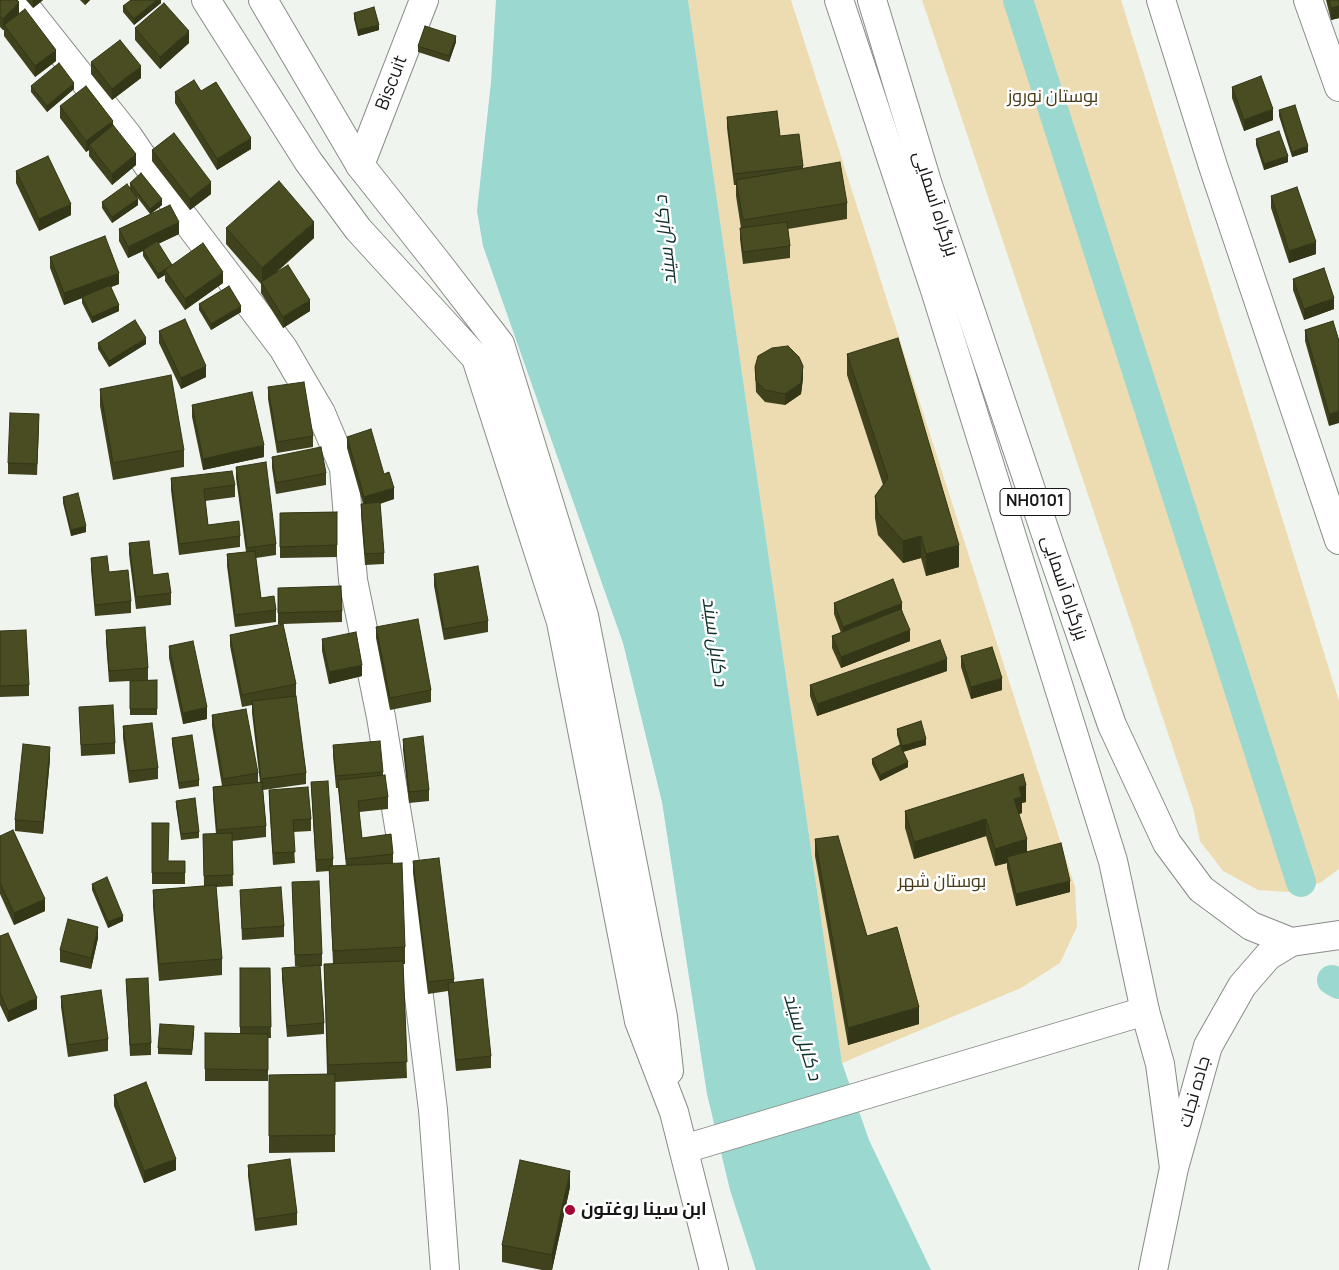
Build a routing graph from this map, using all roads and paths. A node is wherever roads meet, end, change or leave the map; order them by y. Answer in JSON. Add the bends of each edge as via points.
{"nodes":[{"id":1,"x":20,"y":0,"type":"edge"},
{"id":2,"x":206,"y":0,"type":"edge"},
{"id":3,"x":263,"y":0,"type":"edge"},
{"id":4,"x":424,"y":0,"type":"edge"},
{"id":5,"x":839,"y":0,"type":"edge"},
{"id":6,"x":872,"y":0,"type":"edge"},
{"id":7,"x":1161,"y":0,"type":"edge"},
{"id":8,"x":1308,"y":0,"type":"edge"},
{"id":9,"x":1339,"y":86,"type":"edge"},
{"id":10,"x":360,"y":166,"type":"junction"},
{"id":11,"x":1334,"y":513,"type":"edge"},
{"id":12,"x":1339,"y":540,"type":"edge"},
{"id":13,"x":1339,"y":935,"type":"edge"},
{"id":14,"x":1291,"y":942,"type":"junction"},
{"id":15,"x":1145,"y":1011,"type":"junction"},
{"id":16,"x":674,"y":1112,"type":"junction"},
{"id":17,"x":696,"y":1145,"type":"junction"},
{"id":18,"x":1174,"y":1168,"type":"junction"},
{"id":19,"x":445,"y":1270,"type":"edge"},
{"id":20,"x":714,"y":1270,"type":"edge"},
{"id":21,"x":1153,"y":1270,"type":"edge"}],
"edges":[{"from":1,"to":19,"type":"main road","via":[[128,136],[179,211],[283,348],[321,413],[344,468],[353,580],[381,717],[408,880],[433,1110]]},
{"from":2,"to":16,"type":"main road","via":[[308,161],[358,229],[476,358],[561,622],[639,1021]]},
{"from":3,"to":10,"type":"main road"},
{"from":4,"to":10,"type":"main road","name":"Biscuit"},
{"from":5,"to":15,"type":"main road","via":[[935,290],[1110,851]]},
{"from":6,"to":14,"type":"main road","name":"بزرگراه آسمایی","number":"NH0101","via":[[928,185],[1112,725],[1167,843],[1201,888],[1251,926]]},
{"from":7,"to":11,"type":"main road","via":[[1210,157]]},
{"from":8,"to":9,"type":"main road"},
{"from":10,"to":16,"type":"main road","via":[[500,344],[584,616],[663,1017]]},
{"from":11,"to":12,"type":"main road"},
{"from":13,"to":14,"type":"main road"},
{"from":14,"to":18,"type":"main road","name":"جاده نجات","via":[[1268,956],[1242,986],[1208,1046]]},
{"from":15,"to":17,"type":"main road"},
{"from":15,"to":18,"type":"main road","via":[[1160,1064]]},
{"from":16,"to":17,"type":"main road"},
{"from":17,"to":20,"type":"main road"},
{"from":18,"to":21,"type":"main road","name":"جاده نجات"}]}
